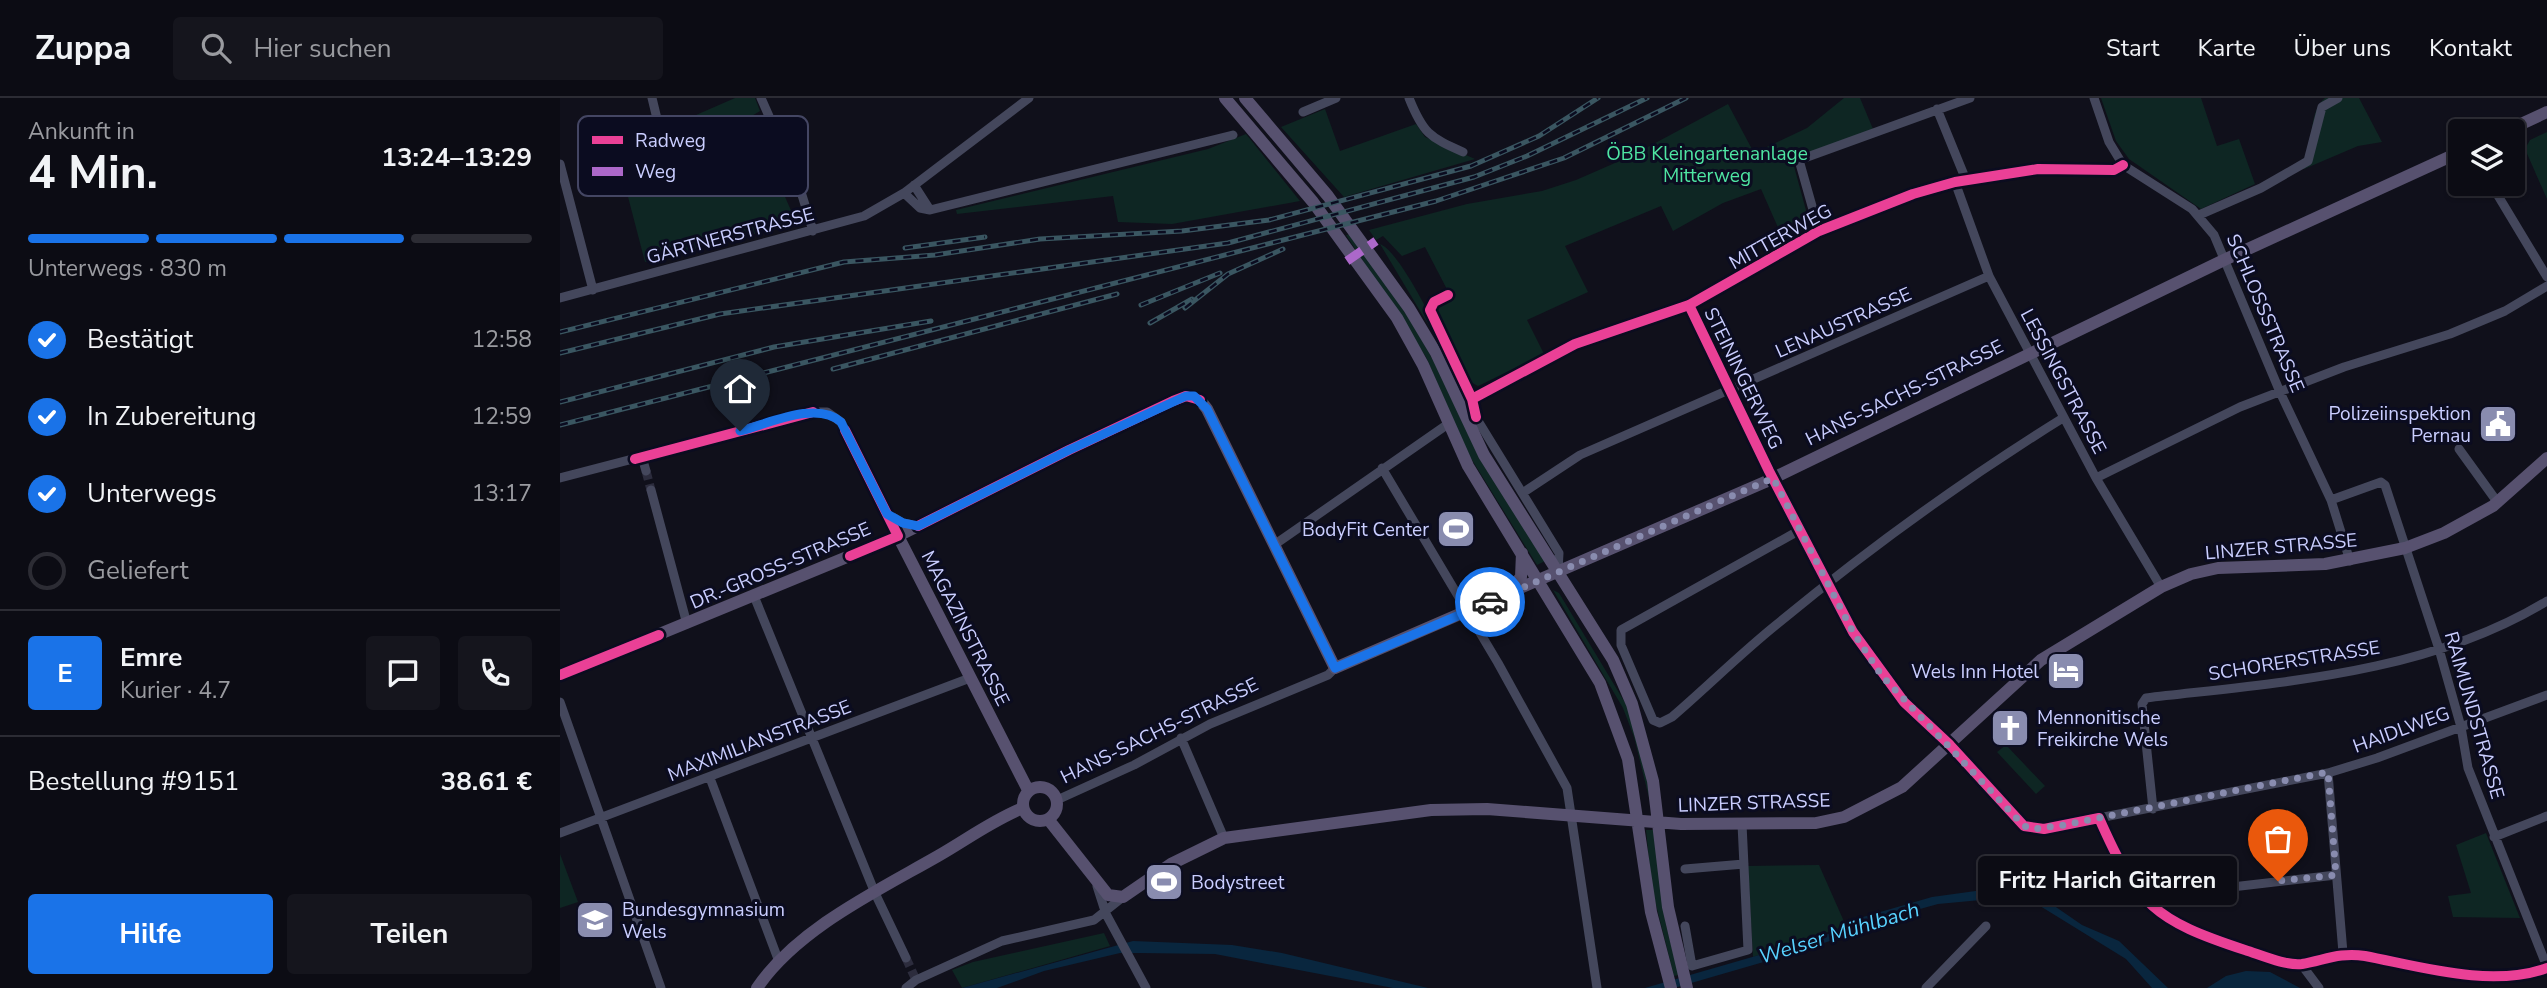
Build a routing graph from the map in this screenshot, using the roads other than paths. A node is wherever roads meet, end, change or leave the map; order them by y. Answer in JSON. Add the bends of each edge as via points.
{"nodes":[{"id":1,"x":652,"y":98,"type":"edge"},
{"id":2,"x":761,"y":98,"type":"edge"},
{"id":3,"x":1029,"y":98,"type":"edge"},
{"id":4,"x":1225,"y":98,"type":"edge"},
{"id":5,"x":1245,"y":98,"type":"edge"},
{"id":6,"x":1336,"y":98,"type":"edge"},
{"id":7,"x":1409,"y":98,"type":"edge"},
{"id":8,"x":1970,"y":98,"type":"edge"},
{"id":9,"x":2094,"y":98,"type":"edge"},
{"id":10,"x":2338,"y":98,"type":"edge"},
{"id":11,"x":1937,"y":110,"type":"junction"},
{"id":12,"x":1303,"y":112,"type":"dead end"},
{"id":13,"x":2547,"y":112,"type":"edge"},
{"id":14,"x":656,"y":116,"type":"edge"},
{"id":15,"x":769,"y":116,"type":"edge"},
{"id":16,"x":2525,"y":122,"type":"edge"},
{"id":17,"x":1233,"y":135,"type":"dead end"},
{"id":18,"x":1463,"y":152,"type":"dead end"},
{"id":19,"x":2448,"y":157,"type":"edge"},
{"id":20,"x":560,"y":164,"type":"edge"},
{"id":21,"x":2123,"y":165,"type":"junction"},
{"id":22,"x":1966,"y":180,"type":"junction"},
{"id":23,"x":1955,"y":182,"type":"junction"},
{"id":24,"x":915,"y":184,"type":"junction"},
{"id":25,"x":904,"y":193,"type":"junction"},
{"id":26,"x":802,"y":196,"type":"edge"},
{"id":27,"x":2498,"y":196,"type":"edge"},
{"id":28,"x":930,"y":210,"type":"junction"},
{"id":29,"x":2199,"y":215,"type":"junction"},
{"id":30,"x":813,"y":231,"type":"junction"},
{"id":31,"x":1819,"y":231,"type":"junction"},
{"id":32,"x":2224,"y":260,"type":"junction"},
{"id":33,"x":1989,"y":276,"type":"junction"},
{"id":34,"x":2547,"y":277,"type":"edge"},
{"id":35,"x":2547,"y":286,"type":"edge"},
{"id":36,"x":593,"y":290,"type":"junction"},
{"id":37,"x":1448,"y":295,"type":"dead end"},
{"id":38,"x":560,"y":299,"type":"edge"},
{"id":39,"x":1689,"y":306,"type":"junction"},
{"id":40,"x":2029,"y":353,"type":"junction"},
{"id":41,"x":1731,"y":390,"type":"junction"},
{"id":42,"x":2280,"y":392,"type":"junction"},
{"id":43,"x":1472,"y":399,"type":"junction"},
{"id":44,"x":2063,"y":418,"type":"junction"},
{"id":45,"x":1448,"y":424,"type":"junction"},
{"id":46,"x":2459,"y":449,"type":"dead end"},
{"id":47,"x":642,"y":457,"type":"junction"},
{"id":48,"x":2545,"y":463,"type":"edge"},
{"id":49,"x":1382,"y":468,"type":"junction"},
{"id":50,"x":646,"y":471,"type":"tunnel mouth"},
{"id":51,"x":560,"y":478,"type":"edge"},
{"id":52,"x":1773,"y":478,"type":"junction"},
{"id":53,"x":2096,"y":478,"type":"junction"},
{"id":54,"x":651,"y":490,"type":"tunnel mouth"},
{"id":55,"x":1524,"y":492,"type":"junction"},
{"id":56,"x":2331,"y":500,"type":"junction"},
{"id":57,"x":2498,"y":503,"type":"junction"},
{"id":58,"x":887,"y":514,"type":"junction"},
{"id":59,"x":918,"y":526,"type":"junction"},
{"id":60,"x":1800,"y":530,"type":"junction"},
{"id":61,"x":898,"y":536,"type":"junction"},
{"id":62,"x":1274,"y":545,"type":"junction"},
{"id":63,"x":2405,"y":548,"type":"junction"},
{"id":64,"x":1522,"y":553,"type":"junction"},
{"id":65,"x":2350,"y":561,"type":"junction"},
{"id":66,"x":1558,"y":571,"type":"junction"},
{"id":67,"x":1539,"y":580,"type":"junction"},
{"id":68,"x":1829,"y":584,"type":"junction"},
{"id":69,"x":2161,"y":587,"type":"junction"},
{"id":70,"x":754,"y":596,"type":"junction"},
{"id":71,"x":1504,"y":596,"type":"junction"},
{"id":72,"x":2547,"y":601,"type":"edge"},
{"id":73,"x":1465,"y":612,"type":"junction"},
{"id":74,"x":687,"y":624,"type":"junction"},
{"id":75,"x":2438,"y":649,"type":"junction"},
{"id":76,"x":1335,"y":668,"type":"junction"},
{"id":77,"x":560,"y":675,"type":"edge"},
{"id":78,"x":970,"y":678,"type":"junction"},
{"id":79,"x":2547,"y":695,"type":"edge"},
{"id":80,"x":560,"y":702,"type":"edge"},
{"id":81,"x":2461,"y":727,"type":"junction"},
{"id":82,"x":1181,"y":738,"type":"junction"},
{"id":83,"x":812,"y":739,"type":"junction"},
{"id":84,"x":1950,"y":745,"type":"junction"},
{"id":85,"x":2328,"y":772,"type":"junction"},
{"id":86,"x":710,"y":778,"type":"junction"},
{"id":87,"x":1028,"y":790,"type":"junction"},
{"id":88,"x":1057,"y":800,"type":"junction"},
{"id":89,"x":1023,"y":808,"type":"junction"},
{"id":90,"x":2153,"y":809,"type":"junction"},
{"id":91,"x":1572,"y":816,"type":"junction"},
{"id":92,"x":2547,"y":816,"type":"edge"},
{"id":93,"x":600,"y":818,"type":"junction"},
{"id":94,"x":2099,"y":818,"type":"junction"},
{"id":95,"x":1048,"y":819,"type":"junction"},
{"id":96,"x":1639,"y":822,"type":"junction"},
{"id":97,"x":1659,"y":823,"type":"junction"},
{"id":98,"x":1742,"y":824,"type":"junction"},
{"id":99,"x":560,"y":833,"type":"edge"},
{"id":100,"x":2494,"y":837,"type":"junction"},
{"id":101,"x":1224,"y":838,"type":"junction"},
{"id":102,"x":1744,"y":864,"type":"junction"},
{"id":103,"x":1685,"y":869,"type":"dead end"},
{"id":104,"x":2336,"y":875,"type":"junction"},
{"id":105,"x":1095,"y":879,"type":"junction"},
{"id":106,"x":2189,"y":892,"type":"dead end"},
{"id":107,"x":875,"y":893,"type":"junction"},
{"id":108,"x":1124,"y":897,"type":"junction"},
{"id":109,"x":1106,"y":914,"type":"junction"},
{"id":110,"x":1685,"y":926,"type":"dead end"},
{"id":111,"x":1986,"y":926,"type":"dead end"},
{"id":112,"x":2343,"y":953,"type":"junction"},
{"id":113,"x":906,"y":958,"type":"tunnel mouth"},
{"id":114,"x":778,"y":959,"type":"junction"},
{"id":115,"x":2301,"y":964,"type":"junction"},
{"id":116,"x":2547,"y":968,"type":"edge"},
{"id":117,"x":1670,"y":983,"type":"edge"},
{"id":118,"x":661,"y":988,"type":"edge"},
{"id":119,"x":757,"y":988,"type":"edge"},
{"id":120,"x":906,"y":988,"type":"edge"},
{"id":121,"x":1146,"y":988,"type":"edge"},
{"id":122,"x":1597,"y":988,"type":"edge"},
{"id":123,"x":1687,"y":988,"type":"edge"},
{"id":124,"x":1926,"y":988,"type":"edge"},
{"id":125,"x":2319,"y":988,"type":"edge"}],
"edges":[{"from":1,"to":14,"type":"street"},
{"from":2,"to":15,"type":"street"},
{"from":3,"to":24,"type":"street","name":"GÄRTNERSTRASSE"},
{"from":4,"to":45,"type":"main road","via":[[1364,268],[1423,365]]},
{"from":5,"to":66,"type":"main road","via":[[1328,196],[1409,309],[1436,353],[1473,436]]},
{"from":6,"to":12,"type":"street"},
{"from":7,"to":18,"type":"street","via":[[1419,125],[1430,137]]},
{"from":8,"to":11,"type":"street"},
{"from":9,"to":21,"type":"street","name":"SCHLOSSSTRASSE","via":[[2109,142]]},
{"from":10,"to":29,"type":"street","via":[[2322,107],[2308,162]]},
{"from":11,"to":22,"type":"street"},
{"from":11,"to":31,"type":"street","via":[[1799,160]]},
{"from":13,"to":16,"type":"main road"},
{"from":17,"to":28,"type":"street"},
{"from":19,"to":32,"type":"main road","name":"HANS-SACHS-STRASSE"},
{"from":20,"to":36,"type":"street"},
{"from":21,"to":22,"type":"street","name":"MITTERWEG","via":[[2114,170],[2038,169]]},
{"from":21,"to":29,"type":"street","name":"SCHLOSSSTRASSE"},
{"from":22,"to":23,"type":"street","name":"MITTERWEG"},
{"from":23,"to":31,"type":"street","name":"MITTERWEG"},
{"from":23,"to":33,"type":"street","name":"LESSINGSTRASSE"},
{"from":24,"to":25,"type":"street","name":"GÄRTNERSTRASSE"},
{"from":24,"to":28,"type":"street"},
{"from":25,"to":28,"type":"street","via":[[920,208]]},
{"from":25,"to":30,"type":"street","name":"GÄRTNERSTRASSE","via":[[864,216]]},
{"from":26,"to":30,"type":"street"},
{"from":27,"to":34,"type":"street"},
{"from":29,"to":32,"type":"street","name":"SCHLOSSSTRASSE"},
{"from":30,"to":36,"type":"street","name":"GÄRTNERSTRASSE"},
{"from":31,"to":39,"type":"street","name":"MITTERWEG"},
{"from":32,"to":40,"type":"main road","name":"HANS-SACHS-STRASSE"},
{"from":32,"to":42,"type":"street","name":"SCHLOSSSTRASSE"},
{"from":33,"to":40,"type":"street","name":"LESSINGSTRASSE"},
{"from":33,"to":41,"type":"street","name":"LENAUSTRASSE"},
{"from":35,"to":42,"type":"street","via":[[2505,311],[2450,334]]},
{"from":36,"to":38,"type":"street","name":"GÄRTNERSTRASSE"},
{"from":37,"to":43,"type":"street","via":[[1434,302],[1430,310]]},
{"from":39,"to":41,"type":"street","name":"STEININGERWEG"},
{"from":39,"to":43,"type":"street","name":"MITTERWEG","via":[[1575,344]]},
{"from":40,"to":44,"type":"street","name":"LESSINGSTRASSE"},
{"from":40,"to":52,"type":"main road","name":"HANS-SACHS-STRASSE"},
{"from":41,"to":52,"type":"street","name":"STEININGERWEG"},
{"from":41,"to":55,"type":"street","name":"LENAUSTRASSE","via":[[1580,455]]},
{"from":42,"to":53,"type":"street","via":[[2191,428]]},
{"from":42,"to":56,"type":"street","name":"SCHLOSSSTRASSE"},
{"from":43,"to":55,"type":"street","via":[[1472,411]]},
{"from":44,"to":53,"type":"street","name":"LESSINGSTRASSE"},
{"from":44,"to":68,"type":"street","via":[[2000,458]]},
{"from":45,"to":49,"type":"street"},
{"from":45,"to":64,"type":"main road","via":[[1468,466]]},
{"from":46,"to":57,"type":"street"},
{"from":47,"to":50,"type":"street"},
{"from":47,"to":51,"type":"street"},
{"from":47,"to":58,"type":"street","name":"MAGAZINSTRASSE","via":[[827,412],[841,422]]},
{"from":48,"to":57,"type":"main road","name":"LINZER STRASSE"},
{"from":49,"to":62,"type":"street"},
{"from":49,"to":73,"type":"street"},
{"from":52,"to":60,"type":"street","name":"STEININGERWEG"},
{"from":52,"to":66,"type":"main road","name":"HANS-SACHS-STRASSE"},
{"from":53,"to":69,"type":"street","name":"LESSINGSTRASSE"},
{"from":54,"to":74,"type":"street"},
{"from":55,"to":66,"type":"street","via":[[1559,553]]},
{"from":56,"to":63,"type":"street","via":[[2381,482]]},
{"from":56,"to":65,"type":"street","name":"SCHLOSSSTRASSE"},
{"from":57,"to":63,"type":"main road","name":"LINZER STRASSE"},
{"from":58,"to":59,"type":"street"},
{"from":58,"to":61,"type":"street","name":"MAGAZINSTRASSE"},
{"from":59,"to":61,"type":"main road","name":"DR.-GROSS-STRASSE"},
{"from":59,"to":62,"type":"main road","name":"DR.-GROSS-STRASSE","via":[[1186,396],[1200,400]]},
{"from":60,"to":68,"type":"street","name":"STEININGERWEG"},
{"from":60,"to":68,"type":"street","via":[[1621,630],[1621,645],[1653,720],[1660,723],[1672,717],[1774,626]]},
{"from":61,"to":70,"type":"main road","name":"DR.-GROSS-STRASSE"},
{"from":61,"to":78,"type":"main road","name":"MAGAZINSTRASSE"},
{"from":62,"to":76,"type":"main road"},
{"from":63,"to":65,"type":"main road","name":"LINZER STRASSE"},
{"from":63,"to":75,"type":"street","name":"RAIMUNDSTRASSE"},
{"from":64,"to":67,"type":"main road"},
{"from":64,"to":71,"type":"main road","via":[[1521,577]]},
{"from":65,"to":69,"type":"main road","name":"LINZER STRASSE","via":[[2218,568]]},
{"from":66,"to":67,"type":"main road","name":"HANS-SACHS-STRASSE"},
{"from":66,"to":97,"type":"main road","via":[[1625,686],[1644,740]]},
{"from":67,"to":71,"type":"main road","name":"HANS-SACHS-STRASSE"},
{"from":67,"to":96,"type":"main road","via":[[1608,700],[1628,759]]},
{"from":68,"to":84,"type":"street","name":"STEININGERWEG","via":[[1882,676]]},
{"from":69,"to":84,"type":"main road","name":"LINZER STRASSE","via":[[2041,660]]},
{"from":70,"to":74,"type":"main road","name":"DR.-GROSS-STRASSE"},
{"from":70,"to":83,"type":"street"},
{"from":71,"to":73,"type":"main road","name":"HANS-SACHS-STRASSE"},
{"from":72,"to":75,"type":"street","name":"SCHORERSTRASSE","via":[[2485,633]]},
{"from":73,"to":76,"type":"main road","name":"HANS-SACHS-STRASSE"},
{"from":73,"to":91,"type":"street","via":[[1562,777]]},
{"from":74,"to":77,"type":"main road","name":"DR.-GROSS-STRASSE"},
{"from":75,"to":81,"type":"street","name":"RAIMUNDSTRASSE"},
{"from":75,"to":90,"type":"street","name":"SCHORERSTRASSE","via":[[2346,672],[2146,698],[2142,704]]},
{"from":76,"to":82,"type":"street","name":"HANS-SACHS-STRASSE"},
{"from":78,"to":83,"type":"street","name":"MAXIMILIANSTRASSE"},
{"from":78,"to":87,"type":"main road","name":"MAGAZINSTRASSE"},
{"from":79,"to":81,"type":"street","name":"HAIDLWEG"},
{"from":80,"to":93,"type":"street"},
{"from":81,"to":85,"type":"street","name":"HAIDLWEG"},
{"from":81,"to":100,"type":"street","name":"RAIMUNDSTRASSE","via":[[2468,768]]},
{"from":82,"to":88,"type":"street","name":"HANS-SACHS-STRASSE"},
{"from":82,"to":101,"type":"street"},
{"from":83,"to":86,"type":"street","name":"MAXIMILIANSTRASSE"},
{"from":83,"to":107,"type":"street"},
{"from":84,"to":94,"type":"street","name":"STEININGERWEG","via":[[2024,826],[2044,828]]},
{"from":84,"to":98,"type":"main road","name":"LINZER STRASSE","via":[[1902,787],[1844,817],[1816,823]]},
{"from":85,"to":90,"type":"street","name":"HAIDLWEG"},
{"from":85,"to":104,"type":"street"},
{"from":86,"to":93,"type":"street","name":"MAXIMILIANSTRASSE"},
{"from":86,"to":114,"type":"street"},
{"from":87,"to":88,"type":"main road","via":[[1047,788]]},
{"from":87,"to":89,"type":"main road"},
{"from":88,"to":95,"type":"main road","via":[[1056,811]]},
{"from":89,"to":95,"type":"main road","via":[[1035,820]]},
{"from":89,"to":107,"type":"main road"},
{"from":90,"to":94,"type":"street","name":"HAIDLWEG"},
{"from":91,"to":96,"type":"main road","name":"LINZER STRASSE"},
{"from":91,"to":101,"type":"main road","name":"LINZER STRASSE","via":[[1431,810]]},
{"from":91,"to":122,"type":"street"},
{"from":92,"to":100,"type":"street"},
{"from":93,"to":99,"type":"street","name":"MAXIMILIANSTRASSE"},
{"from":93,"to":118,"type":"street"},
{"from":94,"to":115,"type":"street","via":[[2130,883],[2171,922],[2251,952]]},
{"from":95,"to":105,"type":"main road"},
{"from":96,"to":97,"type":"main road","name":"LINZER STRASSE"},
{"from":96,"to":117,"type":"main road","via":[[1651,912]]},
{"from":97,"to":98,"type":"main road","name":"LINZER STRASSE"},
{"from":97,"to":123,"type":"main road","via":[[1668,907]]},
{"from":98,"to":102,"type":"street"},
{"from":100,"to":116,"type":"street","name":"RAIMUNDSTRASSE"},
{"from":101,"to":108,"type":"main road","name":"LINZER STRASSE","via":[[1171,864]]},
{"from":102,"to":103,"type":"street"},
{"from":102,"to":110,"type":"street","via":[[1748,950],[1692,966]]},
{"from":104,"to":106,"type":"street"},
{"from":104,"to":112,"type":"street"},
{"from":105,"to":108,"type":"main road","via":[[1108,895]]},
{"from":105,"to":109,"type":"street"},
{"from":107,"to":113,"type":"street"},
{"from":107,"to":114,"type":"main road"},
{"from":108,"to":109,"type":"street","name":"LINZER STRASSE"},
{"from":109,"to":120,"type":"street","name":"LINZER STRASSE","via":[[1002,941]]},
{"from":109,"to":121,"type":"street"},
{"from":111,"to":124,"type":"street"},
{"from":112,"to":115,"type":"street"},
{"from":112,"to":116,"type":"street","via":[[2471,979],[2524,977]]},
{"from":114,"to":119,"type":"main road"},
{"from":115,"to":125,"type":"street"}]}
